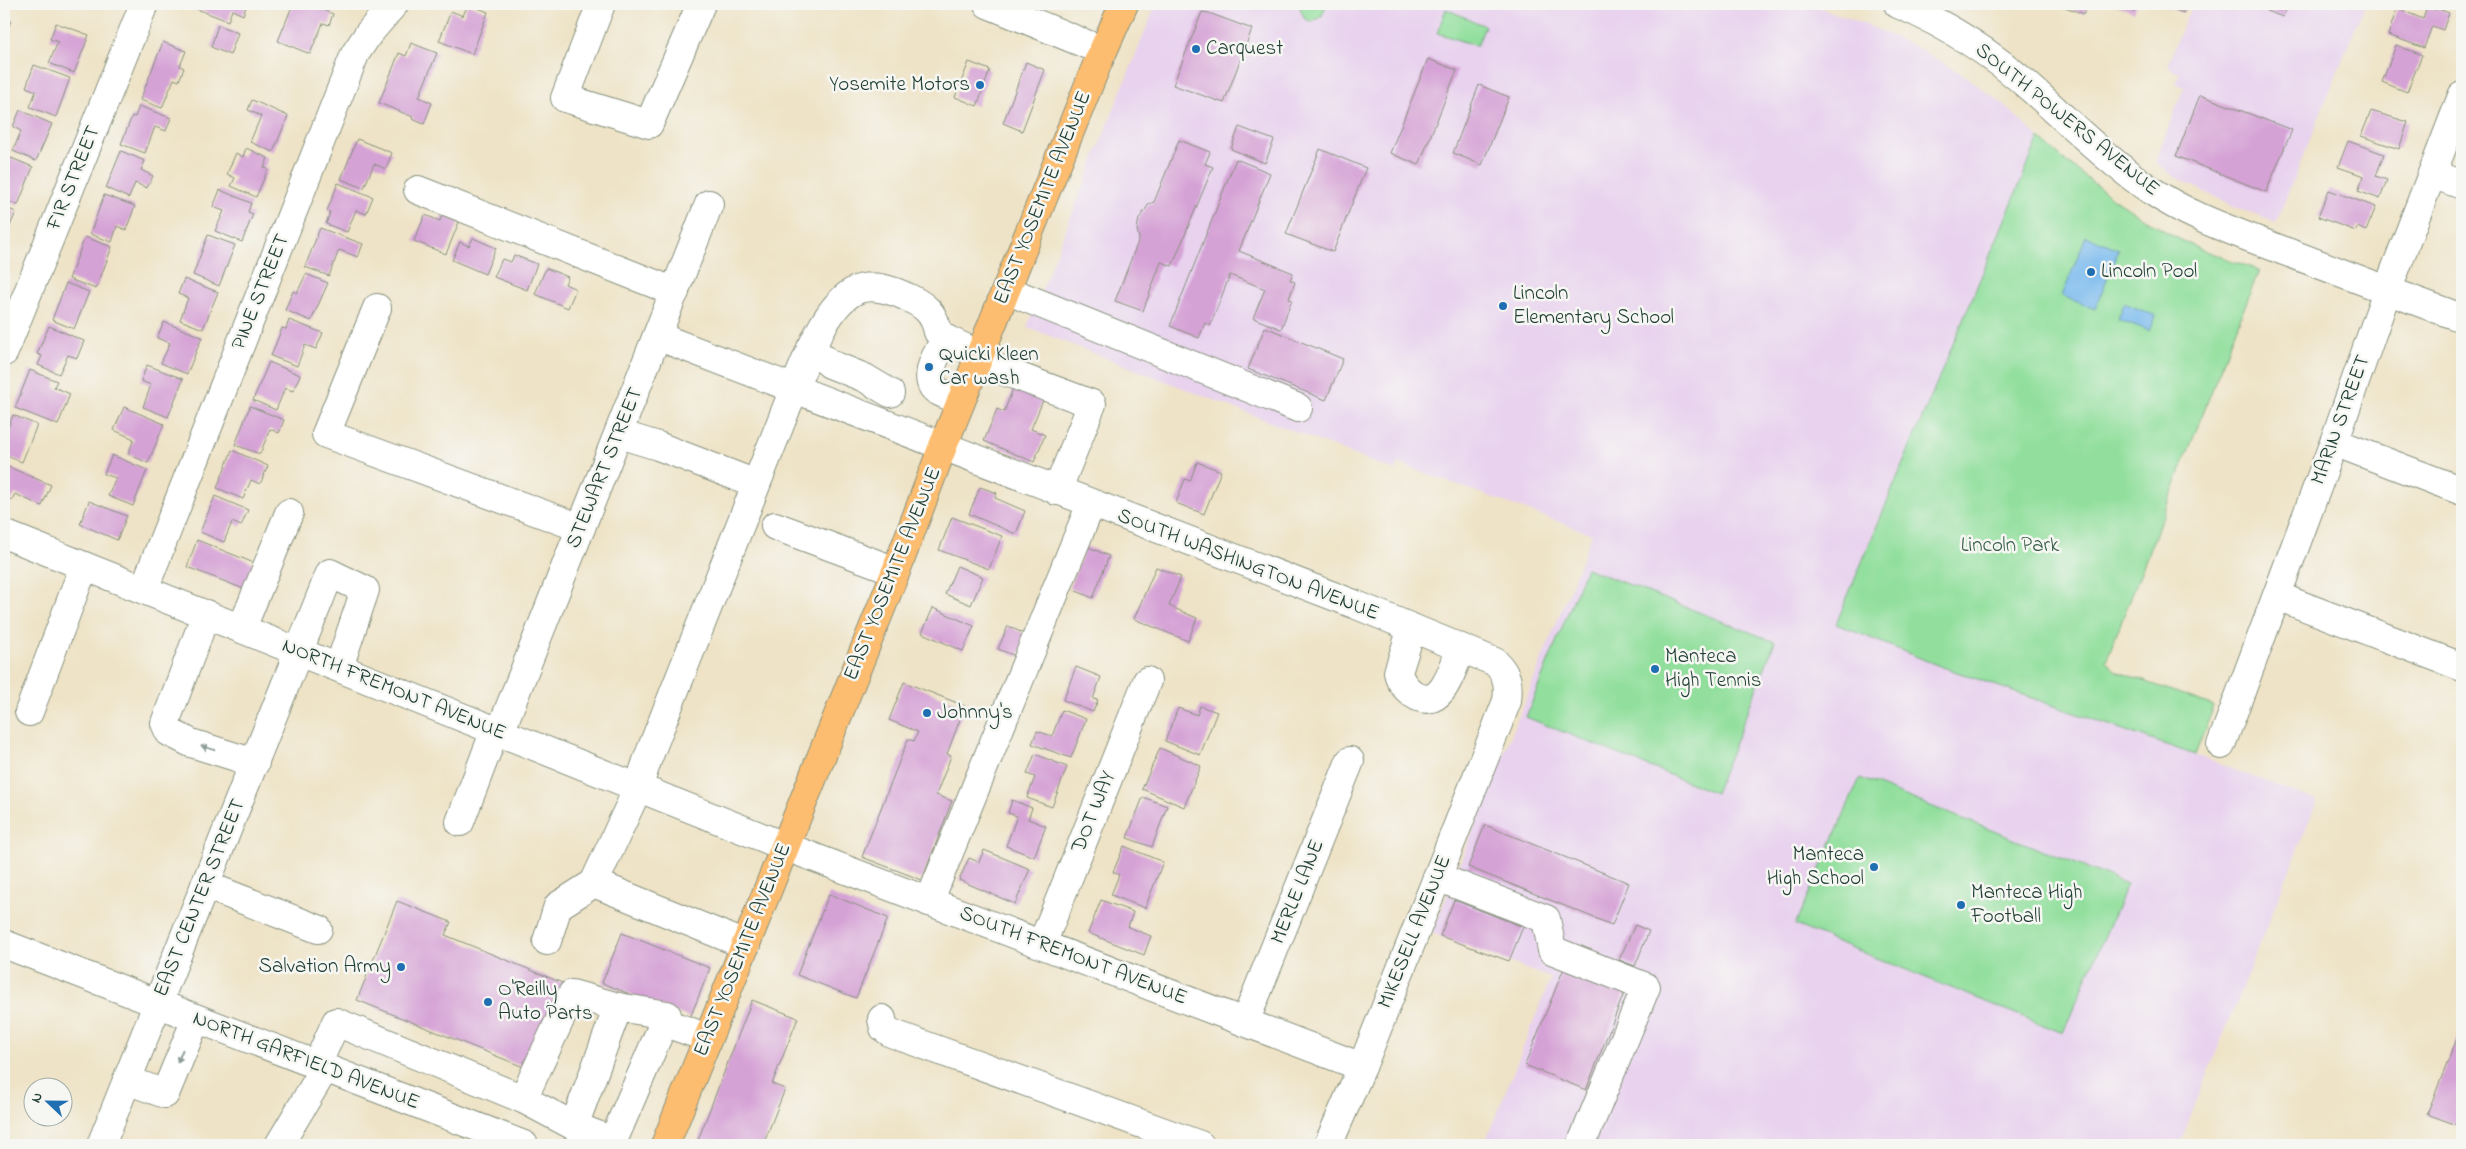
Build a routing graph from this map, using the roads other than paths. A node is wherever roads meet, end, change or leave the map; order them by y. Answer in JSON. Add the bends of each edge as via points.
{"nodes":[{"id":1,"x":144,"y":4,"type":"edge"},
{"id":2,"x":394,"y":4,"type":"edge"},
{"id":3,"x":601,"y":4,"type":"edge"},
{"id":4,"x":701,"y":4,"type":"edge"},
{"id":5,"x":988,"y":4,"type":"edge"},
{"id":6,"x":1124,"y":4,"type":"edge"},
{"id":7,"x":1898,"y":4,"type":"edge"},
{"id":8,"x":1103,"y":51,"type":"junction"},
{"id":9,"x":2462,"y":96,"type":"edge"},
{"id":10,"x":2432,"y":174,"type":"junction"},
{"id":11,"x":2462,"y":185,"type":"edge"},
{"id":12,"x":418,"y":190,"type":"dead end"},
{"id":13,"x":710,"y":204,"type":"dead end"},
{"id":14,"x":1006,"y":290,"type":"junction"},
{"id":15,"x":2387,"y":291,"type":"junction"},
{"id":16,"x":675,"y":292,"type":"junction"},
{"id":17,"x":377,"y":308,"type":"dead end"},
{"id":18,"x":2462,"y":318,"type":"edge"},
{"id":19,"x":657,"y":336,"type":"junction"},
{"id":20,"x":946,"y":338,"type":"junction"},
{"id":21,"x":811,"y":348,"type":"junction"},
{"id":22,"x":4,"y":352,"type":"edge"},
{"id":23,"x":979,"y":358,"type":"junction"},
{"id":24,"x":931,"y":384,"type":"junction"},
{"id":25,"x":794,"y":389,"type":"junction"},
{"id":26,"x":890,"y":394,"type":"junction"},
{"id":27,"x":961,"y":401,"type":"junction"},
{"id":28,"x":1298,"y":408,"type":"dead end"},
{"id":29,"x":871,"y":418,"type":"junction"},
{"id":30,"x":619,"y":434,"type":"junction"},
{"id":31,"x":2334,"y":442,"type":"junction"},
{"id":32,"x":942,"y":446,"type":"junction"},
{"id":33,"x":756,"y":484,"type":"junction"},
{"id":34,"x":2462,"y":491,"type":"edge"},
{"id":35,"x":1057,"y":492,"type":"junction"},
{"id":36,"x":1091,"y":504,"type":"junction"},
{"id":37,"x":289,"y":513,"type":"dead end"},
{"id":38,"x":776,"y":526,"type":"dead end"},
{"id":39,"x":581,"y":528,"type":"junction"},
{"id":40,"x":4,"y":534,"type":"edge"},
{"id":41,"x":84,"y":566,"type":"junction"},
{"id":42,"x":896,"y":571,"type":"junction"},
{"id":43,"x":144,"y":589,"type":"junction"},
{"id":44,"x":2277,"y":596,"type":"junction"},
{"id":45,"x":206,"y":614,"type":"junction"},
{"id":46,"x":242,"y":628,"type":"junction"},
{"id":47,"x":1412,"y":628,"type":"junction"},
{"id":48,"x":1461,"y":648,"type":"junction"},
{"id":49,"x":300,"y":651,"type":"junction"},
{"id":50,"x":2462,"y":666,"type":"edge"},
{"id":51,"x":339,"y":667,"type":"junction"},
{"id":52,"x":1147,"y":681,"type":"dead end"},
{"id":53,"x":29,"y":712,"type":"dead end"},
{"id":54,"x":1500,"y":719,"type":"joint"},
{"id":55,"x":497,"y":731,"type":"junction"},
{"id":56,"x":2221,"y":745,"type":"dead end"},
{"id":57,"x":1350,"y":761,"type":"dead end"},
{"id":58,"x":254,"y":763,"type":"junction"},
{"id":59,"x":638,"y":788,"type":"junction"},
{"id":60,"x":460,"y":822,"type":"dead end"},
{"id":61,"x":784,"y":846,"type":"junction"},
{"id":62,"x":1437,"y":877,"type":"junction"},
{"id":63,"x":594,"y":883,"type":"junction"},
{"id":64,"x":205,"y":885,"type":"junction"},
{"id":65,"x":929,"y":902,"type":"junction"},
{"id":66,"x":318,"y":929,"type":"dead end"},
{"id":67,"x":547,"y":941,"type":"dead end"},
{"id":68,"x":4,"y":944,"type":"edge"},
{"id":69,"x":746,"y":944,"type":"junction"},
{"id":70,"x":1042,"y":944,"type":"junction"},
{"id":71,"x":157,"y":1004,"type":"junction"},
{"id":72,"x":618,"y":1007,"type":"junction"},
{"id":73,"x":196,"y":1019,"type":"junction"},
{"id":74,"x":882,"y":1019,"type":"dead end"},
{"id":75,"x":663,"y":1022,"type":"junction"},
{"id":76,"x":1245,"y":1022,"type":"junction"},
{"id":77,"x":708,"y":1038,"type":"junction"},
{"id":78,"x":321,"y":1066,"type":"junction"},
{"id":79,"x":1362,"y":1067,"type":"junction"},
{"id":80,"x":127,"y":1080,"type":"junction"},
{"id":81,"x":523,"y":1099,"type":"junction"},
{"id":82,"x":574,"y":1126,"type":"junction"},
{"id":83,"x":509,"y":1142,"type":"edge"},
{"id":84,"x":100,"y":1145,"type":"edge"},
{"id":85,"x":280,"y":1145,"type":"edge"},
{"id":86,"x":665,"y":1145,"type":"edge"},
{"id":87,"x":1200,"y":1145,"type":"edge"},
{"id":88,"x":1328,"y":1145,"type":"edge"},
{"id":89,"x":1581,"y":1145,"type":"edge"}],
"edges":[{"from":1,"to":22,"type":"street","name":"FIR STREET"},
{"from":2,"to":43,"type":"street","name":"PINE STREET","via":[[355,54]]},
{"from":3,"to":4,"type":"street","via":[[565,98],[649,124]]},
{"from":5,"to":8,"type":"street"},
{"from":6,"to":8,"type":"main road","name":"EAST YOSEMITE AVENUE"},
{"from":7,"to":15,"type":"street","name":"SOUTH POWERS AVENUE","via":[[1951,29],[1978,47],[2153,192],[2224,228]]},
{"from":8,"to":14,"type":"main road","name":"EAST YOSEMITE AVENUE"},
{"from":9,"to":10,"type":"street","name":"MARIN STREET"},
{"from":10,"to":11,"type":"street"},
{"from":10,"to":15,"type":"street","name":"MARIN STREET"},
{"from":12,"to":16,"type":"street"},
{"from":13,"to":16,"type":"street","name":"STEWART STREET"},
{"from":14,"to":23,"type":"main road","name":"EAST YOSEMITE AVENUE"},
{"from":14,"to":28,"type":"street"},
{"from":15,"to":18,"type":"street","name":"SOUTH POWERS AVENUE"},
{"from":15,"to":31,"type":"street","name":"MARIN STREET"},
{"from":16,"to":19,"type":"street","name":"STEWART STREET"},
{"from":17,"to":39,"type":"street","via":[[326,434]]},
{"from":19,"to":25,"type":"street","name":"SOUTH WASHINGTON AVENUE"},
{"from":19,"to":30,"type":"street","name":"STEWART STREET"},
{"from":20,"to":21,"type":"street","via":[[938,332],[936,318],[924,305],[900,293],[872,287],[861,288],[840,302]]},
{"from":20,"to":23,"type":"street"},
{"from":20,"to":24,"type":"street","via":[[931,371]]},
{"from":21,"to":25,"type":"street"},
{"from":21,"to":26,"type":"street","via":[[830,364],[865,378]]},
{"from":23,"to":27,"type":"main road","name":"EAST YOSEMITE AVENUE"},
{"from":23,"to":35,"type":"street","via":[[1092,404]]},
{"from":24,"to":26,"type":"street"},
{"from":24,"to":27,"type":"street","via":[[934,389]]},
{"from":25,"to":29,"type":"street","name":"SOUTH WASHINGTON AVENUE"},
{"from":25,"to":33,"type":"street"},
{"from":26,"to":29,"type":"street","via":[[878,405]]},
{"from":27,"to":32,"type":"main road","name":"EAST YOSEMITE AVENUE"},
{"from":29,"to":32,"type":"street","name":"SOUTH WASHINGTON AVENUE"},
{"from":30,"to":33,"type":"street"},
{"from":30,"to":39,"type":"street","name":"STEWART STREET"},
{"from":31,"to":34,"type":"street"},
{"from":31,"to":44,"type":"street","name":"MARIN STREET"},
{"from":32,"to":35,"type":"street","name":"SOUTH WASHINGTON AVENUE"},
{"from":32,"to":42,"type":"main road","name":"EAST YOSEMITE AVENUE"},
{"from":33,"to":59,"type":"street"},
{"from":35,"to":36,"type":"street","name":"SOUTH WASHINGTON AVENUE"},
{"from":36,"to":47,"type":"street","name":"SOUTH WASHINGTON AVENUE"},
{"from":36,"to":65,"type":"street"},
{"from":37,"to":46,"type":"street"},
{"from":38,"to":42,"type":"street"},
{"from":39,"to":55,"type":"street","name":"STEWART STREET"},
{"from":40,"to":41,"type":"street","name":"NORTH FREMONT AVENUE"},
{"from":41,"to":43,"type":"street","name":"NORTH FREMONT AVENUE"},
{"from":41,"to":53,"type":"street"},
{"from":42,"to":61,"type":"main road","name":"EAST YOSEMITE AVENUE"},
{"from":43,"to":45,"type":"street","name":"NORTH FREMONT AVENUE"},
{"from":44,"to":50,"type":"street"},
{"from":44,"to":56,"type":"street","name":"MARIN STREET"},
{"from":45,"to":46,"type":"street","name":"NORTH FREMONT AVENUE"},
{"from":58,"to":45,"type":"street","one_way":true,"via":[[191,743],[169,732],[165,722]]},
{"from":46,"to":49,"type":"street","name":"NORTH FREMONT AVENUE"},
{"from":47,"to":48,"type":"street","name":"SOUTH WASHINGTON AVENUE"},
{"from":47,"to":48,"type":"street","via":[[1398,672],[1405,688],[1416,696],[1435,698],[1443,690]]},
{"from":48,"to":54,"type":"street","name":"SOUTH WASHINGTON AVENUE","via":[[1495,662],[1505,672],[1509,685]]},
{"from":49,"to":51,"type":"street","name":"NORTH FREMONT AVENUE"},
{"from":49,"to":51,"type":"street","name":"EAST CENTER STREET","via":[[330,573],[365,590]]},
{"from":49,"to":58,"type":"street","name":"EAST CENTER STREET"},
{"from":51,"to":55,"type":"street","name":"NORTH FREMONT AVENUE"},
{"from":52,"to":70,"type":"street","name":"DOT WAY"},
{"from":54,"to":62,"type":"street","name":"MIKESELL AVENUE"},
{"from":55,"to":59,"type":"street","name":"NORTH FREMONT AVENUE"},
{"from":55,"to":60,"type":"street","name":"STEWART STREET"},
{"from":57,"to":76,"type":"street","name":"MERLE LANE"},
{"from":58,"to":64,"type":"street","name":"EAST CENTER STREET"},
{"from":59,"to":61,"type":"street","name":"NORTH FREMONT AVENUE"},
{"from":59,"to":63,"type":"street"},
{"from":61,"to":65,"type":"street","name":"SOUTH FREMONT AVENUE"},
{"from":61,"to":69,"type":"main road","name":"EAST YOSEMITE AVENUE"},
{"from":62,"to":79,"type":"street","name":"MIKESELL AVENUE"},
{"from":62,"to":89,"type":"street","via":[[1546,919],[1552,950],[1646,987]]},
{"from":63,"to":67,"type":"street","via":[[558,906]]},
{"from":63,"to":69,"type":"street"},
{"from":64,"to":66,"type":"street"},
{"from":64,"to":71,"type":"street","name":"EAST CENTER STREET"},
{"from":65,"to":70,"type":"street","name":"SOUTH FREMONT AVENUE"},
{"from":68,"to":71,"type":"street","name":"NORTH GARFIELD AVENUE"},
{"from":69,"to":77,"type":"main road","name":"EAST YOSEMITE AVENUE"},
{"from":70,"to":76,"type":"street","name":"SOUTH FREMONT AVENUE"},
{"from":71,"to":73,"type":"street","name":"NORTH GARFIELD AVENUE"},
{"from":71,"to":80,"type":"street","name":"EAST CENTER STREET"},
{"from":72,"to":75,"type":"street","via":[[667,1015]]},
{"from":72,"to":81,"type":"street","via":[[572,994]]},
{"from":72,"to":82,"type":"street"},
{"from":73,"to":78,"type":"street","name":"NORTH GARFIELD AVENUE"},
{"from":73,"to":80,"type":"street","one_way":true,"via":[[165,1094]]},
{"from":74,"to":87,"type":"street","via":[[884,1028],[890,1033]]},
{"from":75,"to":77,"type":"street"},
{"from":75,"to":82,"type":"street","via":[[613,1142]]},
{"from":76,"to":79,"type":"street","name":"SOUTH FREMONT AVENUE"},
{"from":77,"to":86,"type":"main road","name":"EAST YOSEMITE AVENUE"},
{"from":78,"to":81,"type":"street","via":[[336,1022]]},
{"from":78,"to":83,"type":"street","name":"NORTH GARFIELD AVENUE"},
{"from":78,"to":85,"type":"street"},
{"from":79,"to":88,"type":"street","name":"MIKESELL AVENUE"},
{"from":80,"to":84,"type":"street","name":"EAST CENTER STREET"},
{"from":81,"to":82,"type":"street"}]}
